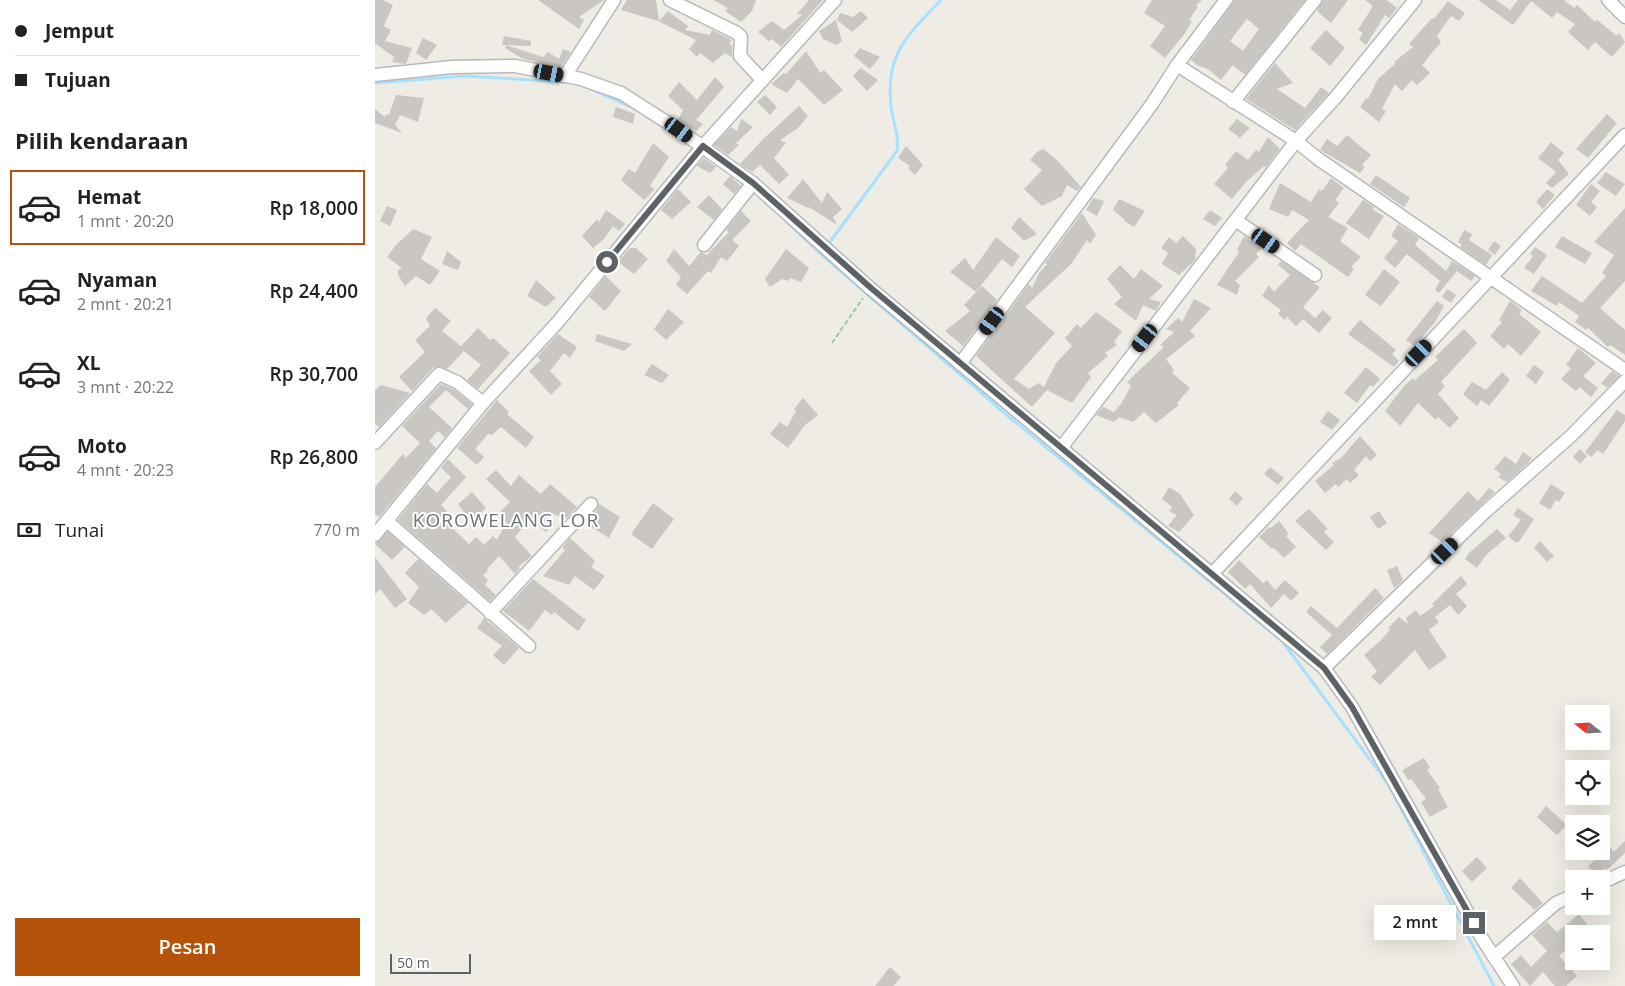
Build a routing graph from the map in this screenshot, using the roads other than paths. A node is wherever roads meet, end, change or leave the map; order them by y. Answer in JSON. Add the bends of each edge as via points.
{"nodes":[{"id":1,"x":614,"y":0,"type":"edge"},
{"id":2,"x":670,"y":0,"type":"edge"},
{"id":3,"x":835,"y":0,"type":"edge"},
{"id":4,"x":1226,"y":0,"type":"edge"},
{"id":5,"x":1315,"y":0,"type":"edge"},
{"id":6,"x":1415,"y":0,"type":"edge"},
{"id":7,"x":1608,"y":0,"type":"edge"},
{"id":8,"x":1625,"y":17,"type":"edge"},
{"id":9,"x":1177,"y":65,"type":"junction"},
{"id":10,"x":375,"y":75,"type":"edge"},
{"id":11,"x":565,"y":76,"type":"junction"},
{"id":12,"x":762,"y":80,"type":"junction"},
{"id":13,"x":1233,"y":102,"type":"junction"},
{"id":14,"x":1625,"y":135,"type":"edge"},
{"id":15,"x":1296,"y":141,"type":"junction"},
{"id":16,"x":703,"y":146,"type":"junction"},
{"id":17,"x":750,"y":186,"type":"junction"},
{"id":18,"x":1237,"y":221,"type":"junction"},
{"id":19,"x":704,"y":245,"type":"dead end"},
{"id":20,"x":1315,"y":275,"type":"dead end"},
{"id":21,"x":1491,"y":279,"type":"junction"},
{"id":22,"x":960,"y":364,"type":"junction"},
{"id":23,"x":1625,"y":370,"type":"edge"},
{"id":24,"x":1625,"y":381,"type":"edge"},
{"id":25,"x":483,"y":403,"type":"junction"},
{"id":26,"x":375,"y":443,"type":"edge"},
{"id":27,"x":1061,"y":448,"type":"junction"},
{"id":28,"x":591,"y":504,"type":"dead end"},
{"id":29,"x":387,"y":521,"type":"junction"},
{"id":30,"x":375,"y":535,"type":"edge"},
{"id":31,"x":1212,"y":574,"type":"junction"},
{"id":32,"x":490,"y":613,"type":"junction"},
{"id":33,"x":529,"y":646,"type":"dead end"},
{"id":34,"x":1324,"y":668,"type":"junction"},
{"id":35,"x":1625,"y":872,"type":"edge"},
{"id":36,"x":1610,"y":879,"type":"edge"},
{"id":37,"x":1565,"y":899,"type":"edge"},
{"id":38,"x":1494,"y":957,"type":"junction"},
{"id":39,"x":1513,"y":986,"type":"edge"}],
"edges":[{"from":1,"to":11,"type":"street"},
{"from":2,"to":12,"type":"street","via":[[737,33],[741,37],[740,56]]},
{"from":3,"to":12,"type":"street"},
{"from":4,"to":9,"type":"street"},
{"from":5,"to":13,"type":"street"},
{"from":6,"to":15,"type":"street","via":[[1337,97]]},
{"from":7,"to":8,"type":"street"},
{"from":9,"to":13,"type":"street"},
{"from":9,"to":22,"type":"street","via":[[1152,104]]},
{"from":10,"to":11,"type":"street","via":[[452,66],[515,66]]},
{"from":11,"to":16,"type":"street","via":[[621,93]]},
{"from":12,"to":16,"type":"street"},
{"from":13,"to":15,"type":"street"},
{"from":14,"to":21,"type":"street"},
{"from":15,"to":18,"type":"street"},
{"from":15,"to":21,"type":"street"},
{"from":16,"to":17,"type":"street"},
{"from":16,"to":25,"type":"street","via":[[557,323]]},
{"from":17,"to":19,"type":"street"},
{"from":17,"to":22,"type":"street"},
{"from":18,"to":20,"type":"street"},
{"from":18,"to":27,"type":"street"},
{"from":21,"to":23,"type":"street","via":[[1509,288]]},
{"from":21,"to":31,"type":"street"},
{"from":22,"to":27,"type":"street"},
{"from":24,"to":34,"type":"street","via":[[1571,436],[1485,512]]},
{"from":25,"to":26,"type":"street","via":[[457,382],[439,374]]},
{"from":25,"to":29,"type":"street"},
{"from":27,"to":31,"type":"street"},
{"from":28,"to":32,"type":"street"},
{"from":29,"to":30,"type":"street"},
{"from":29,"to":32,"type":"street"},
{"from":31,"to":34,"type":"street"},
{"from":32,"to":33,"type":"street"},
{"from":34,"to":38,"type":"street","via":[[1352,707]]},
{"from":35,"to":36,"type":"street"},
{"from":37,"to":38,"type":"street","via":[[1556,903]]},
{"from":38,"to":39,"type":"street"}]}
